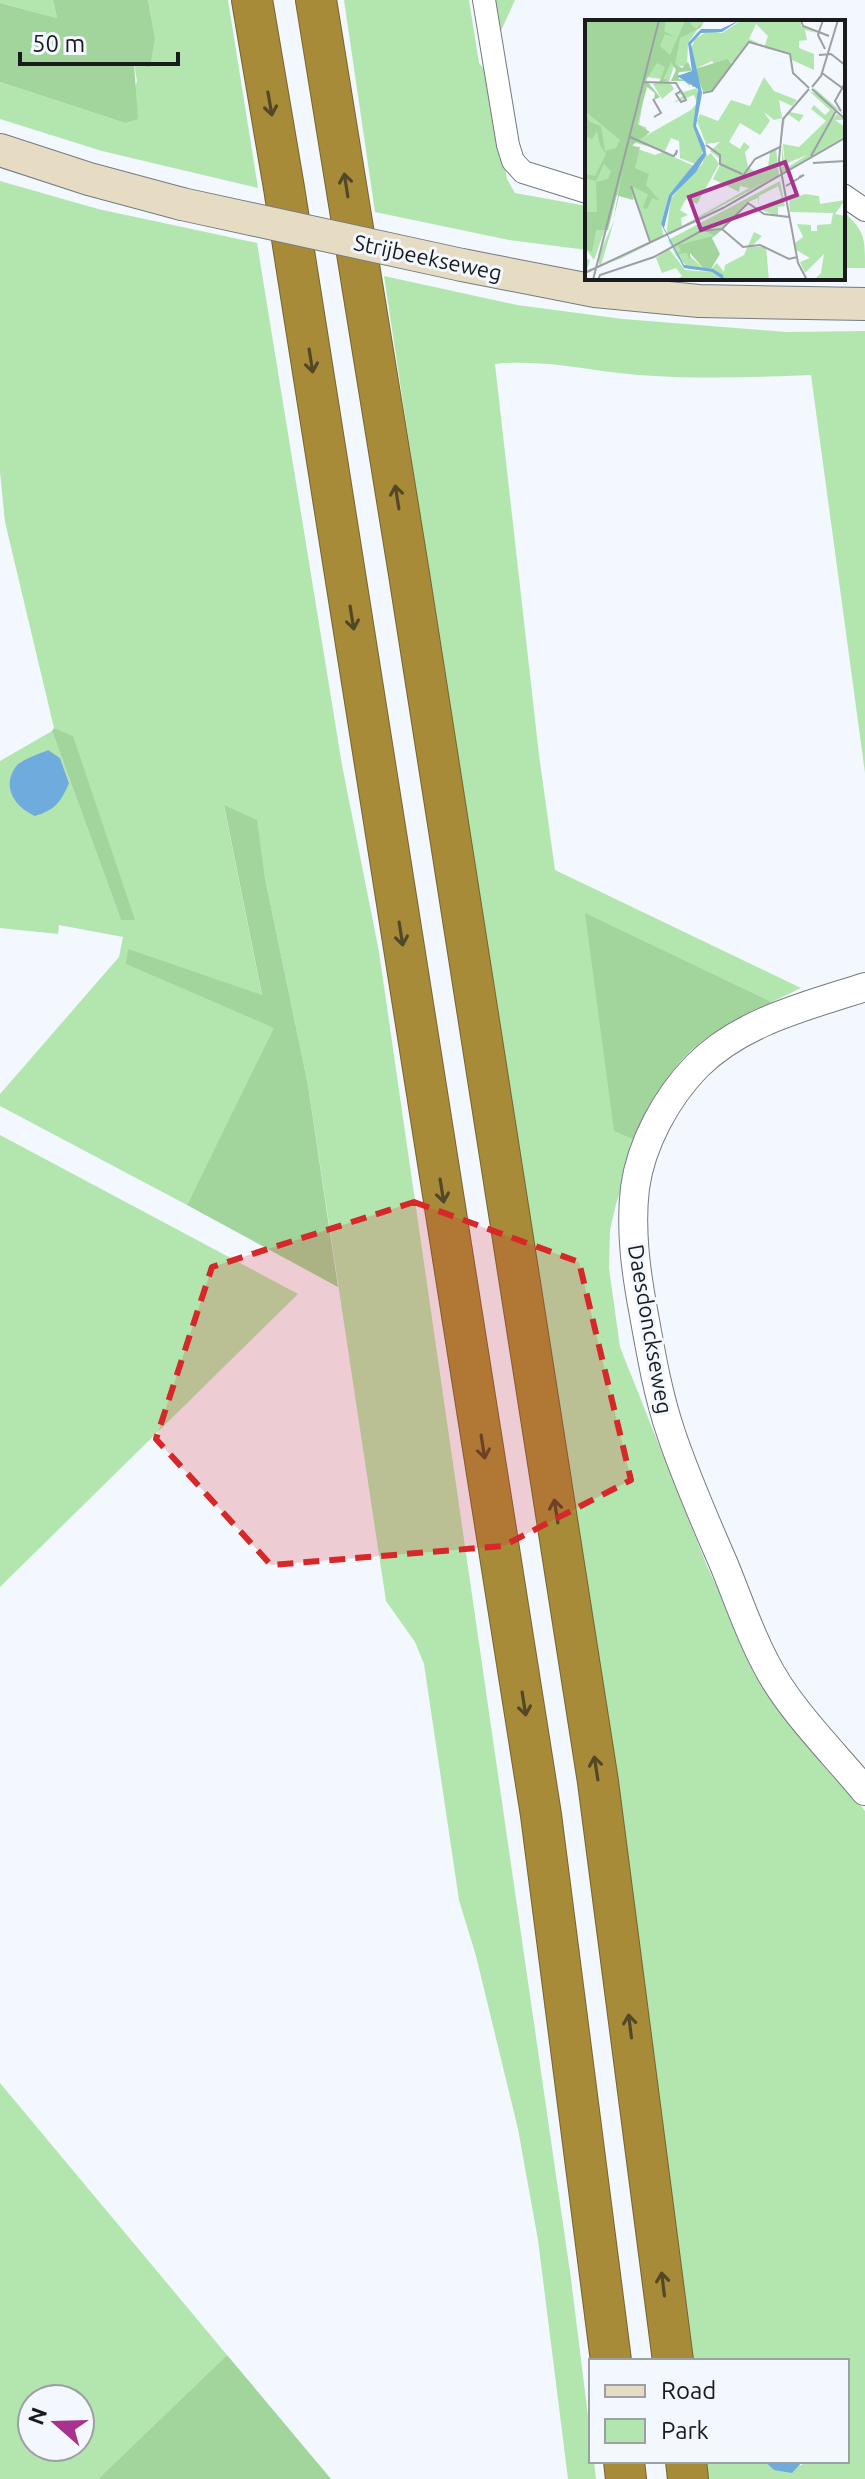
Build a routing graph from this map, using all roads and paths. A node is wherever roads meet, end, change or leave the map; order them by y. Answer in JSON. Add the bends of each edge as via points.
{"nodes":[{"id":1,"x":252,"y":0,"type":"edge"},
{"id":2,"x":316,"y":0,"type":"edge"},
{"id":3,"x":484,"y":0,"type":"edge"},
{"id":4,"x":0,"y":150,"type":"edge"},
{"id":5,"x":585,"y":191,"type":"edge"},
{"id":6,"x":845,"y":196,"type":"edge"},
{"id":7,"x":865,"y":210,"type":"edge"},
{"id":8,"x":865,"y":304,"type":"edge"},
{"id":9,"x":865,"y":987,"type":"edge"},
{"id":10,"x":865,"y":1791,"type":"edge"},
{"id":11,"x":611,"y":2359,"type":"edge"},
{"id":12,"x":673,"y":2359,"type":"edge"}],
"edges":[{"from":1,"to":11,"type":"highway","one_way":true,"via":[[539,1799]]},
{"from":12,"to":2,"type":"highway","one_way":true,"via":[[598,1782]]},
{"from":3,"to":5,"type":"street","via":[[513,161],[523,172]]},
{"from":4,"to":8,"type":"main road","name":"Strijbeekseweg","bridge":true,"via":[[182,204],[595,291],[699,301]]},
{"from":6,"to":7,"type":"street"},
{"from":9,"to":10,"type":"street","name":"Daesdonckseweg","via":[[770,1018],[724,1043],[696,1067],[667,1104],[646,1150],[635,1187],[633,1233],[652,1362],[670,1431],[699,1506],[765,1663]]}]}
